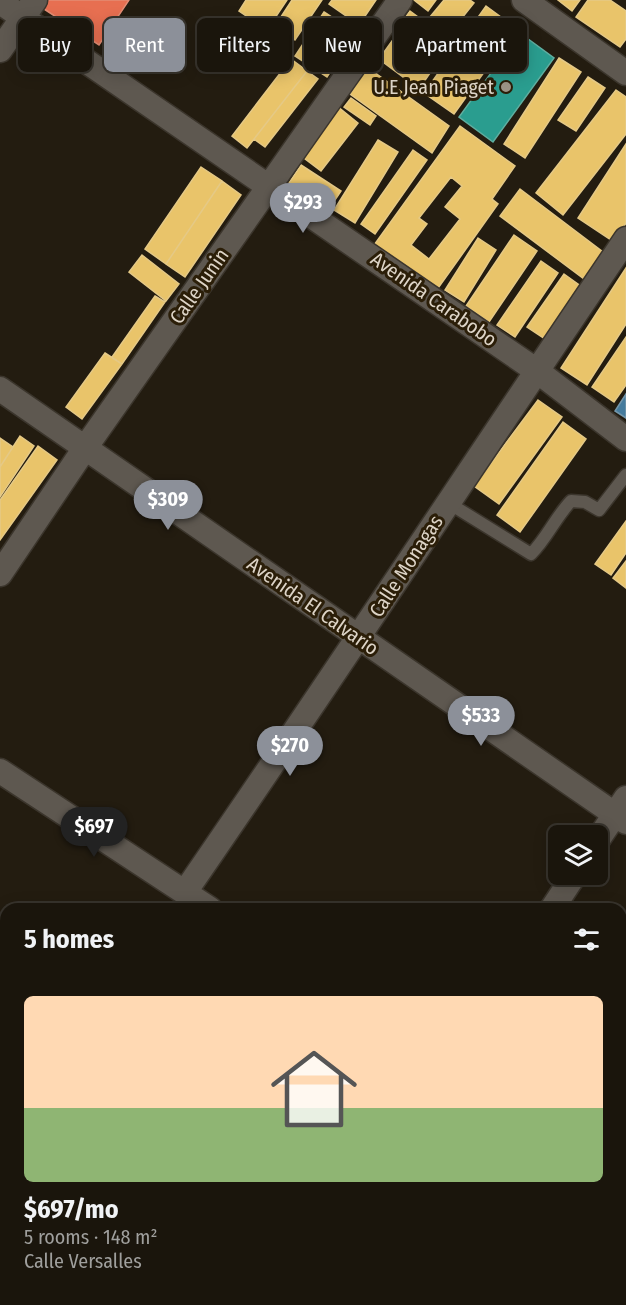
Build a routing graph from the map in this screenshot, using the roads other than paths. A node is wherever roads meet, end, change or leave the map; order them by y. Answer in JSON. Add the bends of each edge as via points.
{"nodes":[{"id":1,"x":400,"y":0,"type":"edge"},
{"id":2,"x":524,"y":0,"type":"edge"},
{"id":3,"x":0,"y":2,"type":"edge"},
{"id":4,"x":30,"y":9,"type":"edge"},
{"id":5,"x":0,"y":50,"type":"edge"},
{"id":6,"x":626,"y":73,"type":"edge"},
{"id":7,"x":271,"y":186,"type":"junction"},
{"id":8,"x":626,"y":239,"type":"edge"},
{"id":9,"x":537,"y":371,"type":"junction"},
{"id":10,"x":0,"y":389,"type":"edge"},
{"id":11,"x":626,"y":439,"type":"edge"},
{"id":12,"x":85,"y":448,"type":"junction"},
{"id":13,"x":626,"y":475,"type":"edge"},
{"id":14,"x":447,"y":502,"type":"junction"},
{"id":15,"x":0,"y":574,"type":"edge"},
{"id":16,"x":360,"y":638,"type":"junction"},
{"id":17,"x":0,"y":771,"type":"edge"},
{"id":18,"x":622,"y":811,"type":"edge"},
{"id":19,"x":608,"y":828,"type":"edge"},
{"id":20,"x":568,"y":885,"type":"edge"},
{"id":21,"x":185,"y":892,"type":"junction"},
{"id":22,"x":201,"y":903,"type":"edge"},
{"id":23,"x":556,"y":903,"type":"edge"}],
"edges":[{"from":1,"to":7,"type":"street","name":"Calle Junin"},
{"from":2,"to":6,"type":"street"},
{"from":3,"to":4,"type":"street","name":"Avenida Carabobo"},
{"from":4,"to":5,"type":"street"},
{"from":4,"to":7,"type":"street","name":"Avenida Carabobo"},
{"from":7,"to":9,"type":"street","name":"Avenida Carabobo"},
{"from":7,"to":12,"type":"street","name":"Calle Junin"},
{"from":8,"to":9,"type":"street","name":"Calle Monagas"},
{"from":9,"to":11,"type":"street","name":"Avenida Carabobo"},
{"from":9,"to":14,"type":"street","name":"Calle Monagas"},
{"from":10,"to":12,"type":"street","name":"Avenida El Calvario"},
{"from":12,"to":15,"type":"street","name":"Calle Junin"},
{"from":12,"to":16,"type":"street","name":"Avenida El Calvario"},
{"from":13,"to":14,"type":"lane","via":[[599,510],[585,502],[572,501],[555,518],[542,543],[531,554]]},
{"from":14,"to":16,"type":"street","name":"Calle Monagas"},
{"from":16,"to":18,"type":"street","name":"Avenida El Calvario"},
{"from":16,"to":21,"type":"street","name":"Calle Monagas"},
{"from":17,"to":21,"type":"street"},
{"from":18,"to":19,"type":"street"},
{"from":20,"to":23,"type":"street"},
{"from":21,"to":22,"type":"street"}]}
